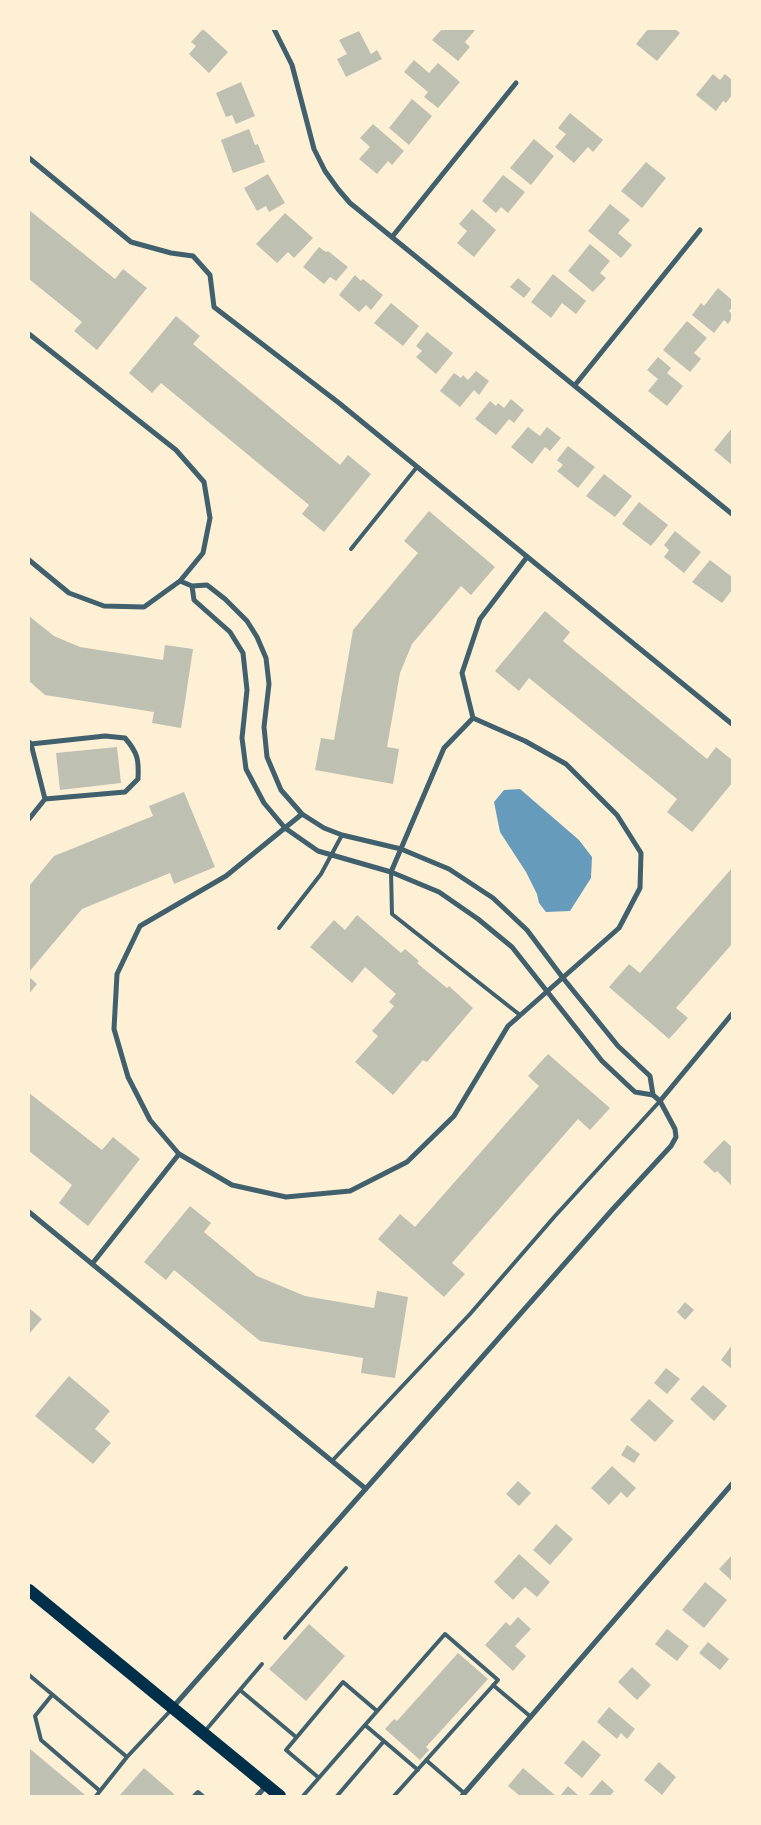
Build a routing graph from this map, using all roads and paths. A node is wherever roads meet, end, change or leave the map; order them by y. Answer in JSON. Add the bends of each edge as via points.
{"nodes":[{"id":1,"x":274,"y":29,"type":"edge"},
{"id":2,"x":516,"y":83,"type":"dead end"},
{"id":3,"x":29,"y":158,"type":"edge"},
{"id":4,"x":700,"y":230,"type":"dead end"},
{"id":5,"x":392,"y":237,"type":"junction"},
{"id":6,"x":29,"y":334,"type":"edge"},
{"id":7,"x":575,"y":386,"type":"junction"},
{"id":8,"x":417,"y":467,"type":"junction"},
{"id":9,"x":732,"y":514,"type":"edge"},
{"id":10,"x":351,"y":549,"type":"dead end"},
{"id":11,"x":527,"y":557,"type":"junction"},
{"id":12,"x":29,"y":560,"type":"edge"},
{"id":13,"x":180,"y":581,"type":"junction"},
{"id":14,"x":192,"y":586,"type":"junction"},
{"id":15,"x":473,"y":718,"type":"junction"},
{"id":16,"x":732,"y":724,"type":"edge"},
{"id":17,"x":30,"y":743,"type":"edge"},
{"id":18,"x":45,"y":799,"type":"junction"},
{"id":19,"x":302,"y":814,"type":"junction"},
{"id":20,"x":29,"y":819,"type":"edge"},
{"id":21,"x":285,"y":828,"type":"junction"},
{"id":22,"x":342,"y":835,"type":"junction"},
{"id":23,"x":401,"y":849,"type":"junction"},
{"id":24,"x":331,"y":855,"type":"junction"},
{"id":25,"x":391,"y":872,"type":"junction"},
{"id":26,"x":279,"y":928,"type":"dead end"},
{"id":27,"x":564,"y":978,"type":"junction"},
{"id":28,"x":548,"y":993,"type":"junction"},
{"id":29,"x":732,"y":1014,"type":"edge"},
{"id":30,"x":520,"y":1015,"type":"junction"},
{"id":31,"x":653,"y":1095,"type":"junction"},
{"id":32,"x":660,"y":1101,"type":"junction"},
{"id":33,"x":179,"y":1154,"type":"junction"},
{"id":34,"x":29,"y":1212,"type":"edge"},
{"id":35,"x":92,"y":1264,"type":"junction"},
{"id":36,"x":332,"y":1461,"type":"junction"},
{"id":37,"x":732,"y":1484,"type":"edge"},
{"id":38,"x":366,"y":1489,"type":"junction"},
{"id":39,"x":346,"y":1568,"type":"dead end"},
{"id":40,"x":29,"y":1590,"type":"edge"},
{"id":41,"x":285,"y":1638,"type":"dead end"},
{"id":42,"x":262,"y":1664,"type":"dead end"},
{"id":43,"x":29,"y":1676,"type":"edge"},
{"id":44,"x":493,"y":1685,"type":"junction"},
{"id":45,"x":240,"y":1690,"type":"junction"},
{"id":46,"x":52,"y":1695,"type":"junction"},
{"id":47,"x":173,"y":1707,"type":"junction"},
{"id":48,"x":377,"y":1711,"type":"junction"},
{"id":49,"x":531,"y":1717,"type":"junction"},
{"id":50,"x":365,"y":1725,"type":"junction"},
{"id":51,"x":204,"y":1732,"type":"junction"},
{"id":52,"x":296,"y":1737,"type":"junction"},
{"id":53,"x":384,"y":1741,"type":"junction"},
{"id":54,"x":128,"y":1757,"type":"junction"},
{"id":55,"x":426,"y":1760,"type":"junction"},
{"id":56,"x":418,"y":1770,"type":"junction"},
{"id":57,"x":320,"y":1778,"type":"junction"},
{"id":58,"x":267,"y":1785,"type":"junction"},
{"id":59,"x":100,"y":1791,"type":"junction"},
{"id":60,"x":463,"y":1795,"type":"edge"},
{"id":61,"x":96,"y":1796,"type":"edge"},
{"id":62,"x":194,"y":1796,"type":"edge"},
{"id":63,"x":203,"y":1796,"type":"edge"},
{"id":64,"x":257,"y":1796,"type":"edge"},
{"id":65,"x":280,"y":1796,"type":"edge"},
{"id":66,"x":303,"y":1796,"type":"edge"},
{"id":67,"x":337,"y":1796,"type":"edge"},
{"id":68,"x":394,"y":1796,"type":"edge"}],
"edges":[{"from":1,"to":5,"type":"street","via":[[292,65],[314,149],[325,171],[350,203]]},
{"from":2,"to":5,"type":"street"},
{"from":3,"to":8,"type":"street","via":[[131,242],[193,256],[210,275],[214,307]]},
{"from":4,"to":7,"type":"street"},
{"from":5,"to":7,"type":"street"},
{"from":6,"to":13,"type":"street","via":[[176,450],[204,482],[210,518],[203,553]]},
{"from":7,"to":9,"type":"street"},
{"from":8,"to":10,"type":"lane"},
{"from":8,"to":11,"type":"street"},
{"from":11,"to":15,"type":"street","via":[[480,619],[462,673]]},
{"from":11,"to":16,"type":"street"},
{"from":12,"to":13,"type":"street","via":[[69,593],[104,606],[144,606]]},
{"from":13,"to":14,"type":"street"},
{"from":14,"to":19,"type":"street","via":[[207,585],[247,621],[257,637],[266,658],[269,684],[264,727],[267,758],[281,790]]},
{"from":14,"to":21,"type":"street","via":[[194,600],[230,632],[243,653],[247,690],[242,738],[246,769],[264,803]]},
{"from":15,"to":23,"type":"street","via":[[444,748]]},
{"from":15,"to":27,"type":"street","via":[[566,764],[617,815],[641,853],[640,888],[619,928]]},
{"from":17,"to":18,"type":"street"},
{"from":17,"to":18,"type":"street","via":[[105,736],[125,738],[135,750],[139,764],[138,779],[126,792]]},
{"from":18,"to":20,"type":"street"},
{"from":19,"to":21,"type":"street"},
{"from":19,"to":22,"type":"street"},
{"from":21,"to":24,"type":"street","via":[[318,851]]},
{"from":21,"to":33,"type":"street","via":[[226,876],[140,926],[117,974],[114,1029],[128,1077],[150,1120]]},
{"from":22,"to":23,"type":"street"},
{"from":22,"to":24,"type":"lane"},
{"from":23,"to":25,"type":"street"},
{"from":23,"to":27,"type":"street","via":[[449,869],[493,898],[527,930]]},
{"from":24,"to":25,"type":"street"},
{"from":24,"to":26,"type":"lane","via":[[321,874]]},
{"from":25,"to":28,"type":"street","via":[[439,892],[478,919],[512,947]]},
{"from":25,"to":30,"type":"lane","via":[[392,914]]},
{"from":27,"to":28,"type":"street"},
{"from":27,"to":31,"type":"street","via":[[618,1046],[650,1076]]},
{"from":28,"to":30,"type":"street"},
{"from":28,"to":31,"type":"street","via":[[602,1061],[635,1092]]},
{"from":29,"to":32,"type":"street"},
{"from":30,"to":33,"type":"street","via":[[508,1026],[454,1116],[407,1162],[350,1191],[286,1197],[232,1185]]},
{"from":31,"to":32,"type":"street"},
{"from":32,"to":36,"type":"lane","via":[[554,1216],[470,1314]]},
{"from":32,"to":38,"type":"street","via":[[676,1129],[671,1146]]},
{"from":33,"to":35,"type":"street"},
{"from":34,"to":35,"type":"street"},
{"from":35,"to":36,"type":"street"},
{"from":36,"to":38,"type":"street"},
{"from":37,"to":49,"type":"street"},
{"from":38,"to":47,"type":"street"},
{"from":39,"to":41,"type":"lane"},
{"from":40,"to":47,"type":"main road"},
{"from":42,"to":45,"type":"lane"},
{"from":43,"to":46,"type":"lane"},
{"from":44,"to":48,"type":"lane","via":[[498,1680],[445,1634]]},
{"from":44,"to":49,"type":"lane"},
{"from":44,"to":55,"type":"lane"},
{"from":45,"to":51,"type":"lane"},
{"from":45,"to":52,"type":"lane"},
{"from":46,"to":54,"type":"lane"},
{"from":46,"to":59,"type":"lane","via":[[35,1716],[41,1740]]},
{"from":47,"to":51,"type":"main road"},
{"from":47,"to":54,"type":"lane"},
{"from":48,"to":50,"type":"lane"},
{"from":48,"to":52,"type":"lane","via":[[343,1682]]},
{"from":49,"to":60,"type":"street"},
{"from":50,"to":53,"type":"lane"},
{"from":50,"to":57,"type":"lane"},
{"from":51,"to":58,"type":"main road"},
{"from":52,"to":57,"type":"lane","via":[[286,1750]]},
{"from":53,"to":56,"type":"lane"},
{"from":53,"to":67,"type":"lane"},
{"from":54,"to":59,"type":"lane"},
{"from":55,"to":56,"type":"lane"},
{"from":55,"to":60,"type":"lane"},
{"from":56,"to":68,"type":"lane"},
{"from":57,"to":66,"type":"lane"},
{"from":58,"to":64,"type":"street"},
{"from":58,"to":65,"type":"main road"},
{"from":59,"to":61,"type":"lane"},
{"from":62,"to":63,"type":"lane","via":[[198,1792]]}]}
